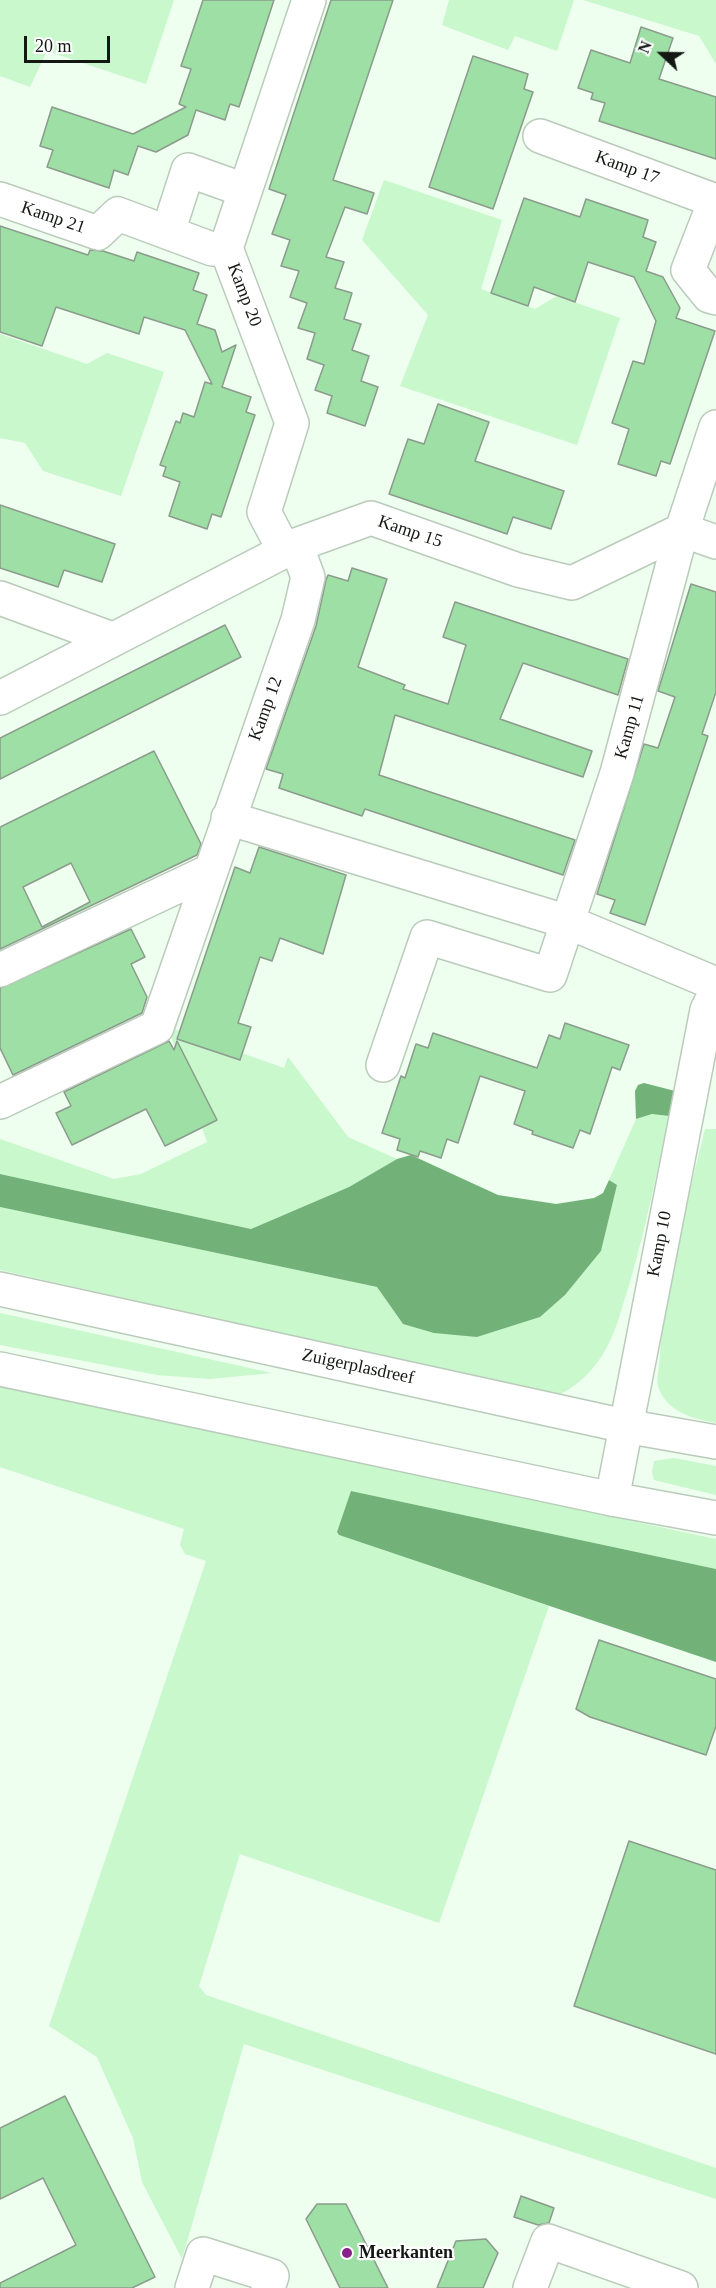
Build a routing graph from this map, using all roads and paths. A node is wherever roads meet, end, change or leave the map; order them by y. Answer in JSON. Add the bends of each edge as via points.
{"nodes":[{"id":1,"x":309,"y":0,"type":"edge"},
{"id":2,"x":540,"y":135,"type":"dead end"},
{"id":3,"x":244,"y":190,"type":"junction"},
{"id":4,"x":0,"y":199,"type":"edge"},
{"id":5,"x":715,"y":201,"type":"edge"},
{"id":6,"x":168,"y":232,"type":"junction"},
{"id":7,"x":226,"y":248,"type":"junction"},
{"id":8,"x":716,"y":298,"type":"edge"},
{"id":9,"x":716,"y":428,"type":"edge"},
{"id":10,"x":682,"y":530,"type":"junction"},
{"id":11,"x":716,"y":542,"type":"edge"},
{"id":12,"x":290,"y":549,"type":"junction"},
{"id":13,"x":0,"y":598,"type":"edge"},
{"id":14,"x":112,"y":639,"type":"junction"},
{"id":15,"x":0,"y":698,"type":"edge"},
{"id":16,"x":228,"y":818,"type":"junction"},
{"id":17,"x":210,"y":871,"type":"junction"},
{"id":18,"x":568,"y":922,"type":"junction"},
{"id":19,"x":0,"y":970,"type":"edge"},
{"id":20,"x":716,"y":984,"type":"edge"},
{"id":21,"x":716,"y":992,"type":"edge"},
{"id":22,"x":383,"y":1065,"type":"dead end"},
{"id":23,"x":0,"y":1102,"type":"edge"},
{"id":24,"x":0,"y":1289,"type":"edge"},
{"id":25,"x":0,"y":1369,"type":"edge"},
{"id":26,"x":625,"y":1426,"type":"junction"},
{"id":27,"x":716,"y":1442,"type":"edge"},
{"id":28,"x":612,"y":1499,"type":"junction"},
{"id":29,"x":716,"y":1518,"type":"edge"},
{"id":30,"x":279,"y":2284,"type":"edge"},
{"id":31,"x":192,"y":2288,"type":"edge"},
{"id":32,"x":530,"y":2288,"type":"edge"},
{"id":33,"x":681,"y":2288,"type":"edge"}],
"edges":[{"from":1,"to":3,"type":"street","name":"Kamp 20"},
{"from":2,"to":5,"type":"street","name":"Kamp 17"},
{"from":3,"to":6,"type":"street","via":[[188,170]]},
{"from":3,"to":7,"type":"street","name":"Kamp 20"},
{"from":4,"to":6,"type":"street","name":"Kamp 21","via":[[98,233],[118,214]]},
{"from":5,"to":8,"type":"street","name":"Kamp 17","via":[[688,270],[709,296]]},
{"from":6,"to":7,"type":"street","name":"Kamp 21","via":[[212,249]]},
{"from":7,"to":12,"type":"street","name":"Kamp 20","via":[[292,423],[264,512]]},
{"from":9,"to":10,"type":"street","name":"Kamp 11"},
{"from":10,"to":11,"type":"street"},
{"from":10,"to":12,"type":"street","name":"Kamp 15","via":[[573,583],[518,570],[371,518]]},
{"from":10,"to":18,"type":"street","name":"Kamp 11","via":[[623,753]]},
{"from":12,"to":14,"type":"street","name":"Kamp 15"},
{"from":12,"to":16,"type":"street","name":"Kamp 12","via":[[308,577],[298,620]]},
{"from":13,"to":14,"type":"street"},
{"from":14,"to":15,"type":"street","name":"Kamp 15"},
{"from":16,"to":17,"type":"street","name":"Kamp 12"},
{"from":16,"to":18,"type":"street"},
{"from":17,"to":19,"type":"street"},
{"from":17,"to":23,"type":"street","name":"Kamp 12","via":[[157,1027]]},
{"from":18,"to":20,"type":"street"},
{"from":18,"to":22,"type":"street","name":"Kamp 11","via":[[550,975],[427,937]]},
{"from":21,"to":26,"type":"street","name":"Kamp 10","via":[[707,1010]]},
{"from":24,"to":26,"type":"street","name":"Zuigerplasdreef"},
{"from":25,"to":28,"type":"street"},
{"from":26,"to":27,"type":"street","name":"Zuigerplasdreef"},
{"from":26,"to":28,"type":"street","name":"Kamp 10"},
{"from":28,"to":29,"type":"street"},
{"from":30,"to":31,"type":"street","via":[[203,2254]]},
{"from":32,"to":33,"type":"street","via":[[548,2241]]}]}
